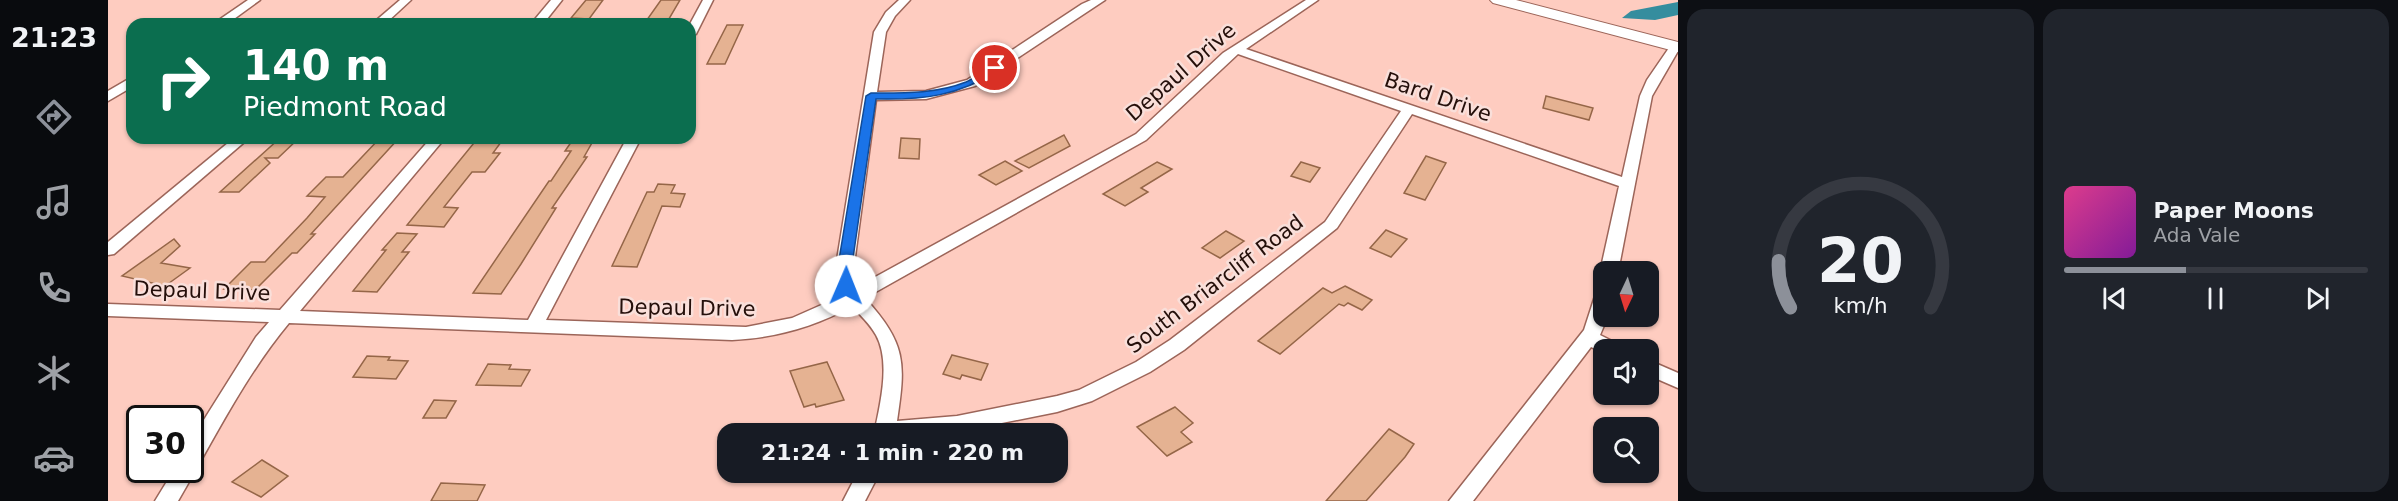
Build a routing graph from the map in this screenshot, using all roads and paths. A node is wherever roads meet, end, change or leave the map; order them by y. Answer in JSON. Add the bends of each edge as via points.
{"nodes":[{"id":1,"x":255,"y":0,"type":"edge"},
{"id":2,"x":406,"y":0,"type":"edge"},
{"id":3,"x":557,"y":0,"type":"edge"},
{"id":4,"x":708,"y":0,"type":"edge"},
{"id":5,"x":905,"y":0,"type":"edge"},
{"id":6,"x":1100,"y":0,"type":"edge"},
{"id":7,"x":1285,"y":0,"type":"edge"},
{"id":8,"x":1498,"y":0,"type":"edge"},
{"id":9,"x":1308,"y":3,"type":"edge"},
{"id":10,"x":228,"y":18,"type":"edge"},
{"id":11,"x":385,"y":18,"type":"edge"},
{"id":12,"x":542,"y":18,"type":"edge"},
{"id":13,"x":696,"y":23,"type":"edge"},
{"id":14,"x":1676,"y":47,"type":"edge"},
{"id":15,"x":1236,"y":49,"type":"junction"},
{"id":16,"x":126,"y":85,"type":"edge"},
{"id":17,"x":871,"y":96,"type":"junction"},
{"id":18,"x":108,"y":97,"type":"edge"},
{"id":19,"x":1409,"y":109,"type":"junction"},
{"id":20,"x":235,"y":144,"type":"edge"},
{"id":21,"x":433,"y":144,"type":"edge"},
{"id":22,"x":631,"y":144,"type":"edge"},
{"id":23,"x":1627,"y":184,"type":"junction"},
{"id":24,"x":108,"y":250,"type":"edge"},
{"id":25,"x":1611,"y":261,"type":"edge"},
{"id":26,"x":855,"y":297,"type":"junction"},
{"id":27,"x":108,"y":310,"type":"edge"},
{"id":28,"x":284,"y":316,"type":"junction"},
{"id":29,"x":534,"y":326,"type":"junction"},
{"id":30,"x":1596,"y":327,"type":"edge"},
{"id":31,"x":1590,"y":339,"type":"junction"},
{"id":32,"x":1593,"y":340,"type":"edge"},
{"id":33,"x":1659,"y":372,"type":"edge"},
{"id":34,"x":1678,"y":381,"type":"edge"},
{"id":35,"x":885,"y":423,"type":"edge"},
{"id":36,"x":962,"y":423,"type":"edge"},
{"id":37,"x":204,"y":437,"type":"edge"},
{"id":38,"x":177,"y":483,"type":"edge"},
{"id":39,"x":863,"y":483,"type":"edge"},
{"id":40,"x":166,"y":501,"type":"edge"},
{"id":41,"x":854,"y":501,"type":"edge"},
{"id":42,"x":1460,"y":501,"type":"edge"}],
"edges":[{"from":1,"to":10,"type":"street"},
{"from":2,"to":11,"type":"street"},
{"from":3,"to":12,"type":"street"},
{"from":4,"to":13,"type":"street"},
{"from":5,"to":17,"type":"street","via":[[890,14],[880,32]]},
{"from":6,"to":17,"type":"street","via":[[971,83],[926,95]]},
{"from":7,"to":9,"type":"street"},
{"from":8,"to":14,"type":"main road"},
{"from":9,"to":15,"type":"street","name":"Depaul Drive"},
{"from":14,"to":23,"type":"street","via":[[1646,96]]},
{"from":15,"to":19,"type":"street","name":"Bard Drive"},
{"from":15,"to":26,"type":"street","name":"Depaul Drive","via":[[1141,137]]},
{"from":16,"to":18,"type":"street"},
{"from":17,"to":26,"type":"street","via":[[844,272],[846,286]]},
{"from":19,"to":23,"type":"street","name":"Bard Drive"},
{"from":19,"to":36,"type":"street","name":"South Briarcliff Road","via":[[1331,225],[1177,345],[1085,396]]},
{"from":20,"to":24,"type":"street"},
{"from":21,"to":28,"type":"street"},
{"from":22,"to":29,"type":"street"},
{"from":23,"to":25,"type":"street"},
{"from":26,"to":29,"type":"street","name":"Depaul Drive","via":[[807,321],[746,334]]},
{"from":26,"to":35,"type":"street","via":[[884,331],[889,344],[892,357]]},
{"from":27,"to":28,"type":"street","name":"Depaul Drive"},
{"from":28,"to":29,"type":"street","name":"Depaul Drive"},
{"from":28,"to":37,"type":"street","via":[[239,378]]},
{"from":30,"to":31,"type":"street"},
{"from":31,"to":32,"type":"street"},
{"from":31,"to":42,"type":"street","via":[[1573,354]]},
{"from":33,"to":34,"type":"street"},
{"from":38,"to":40,"type":"street"},
{"from":39,"to":41,"type":"street"}]}
